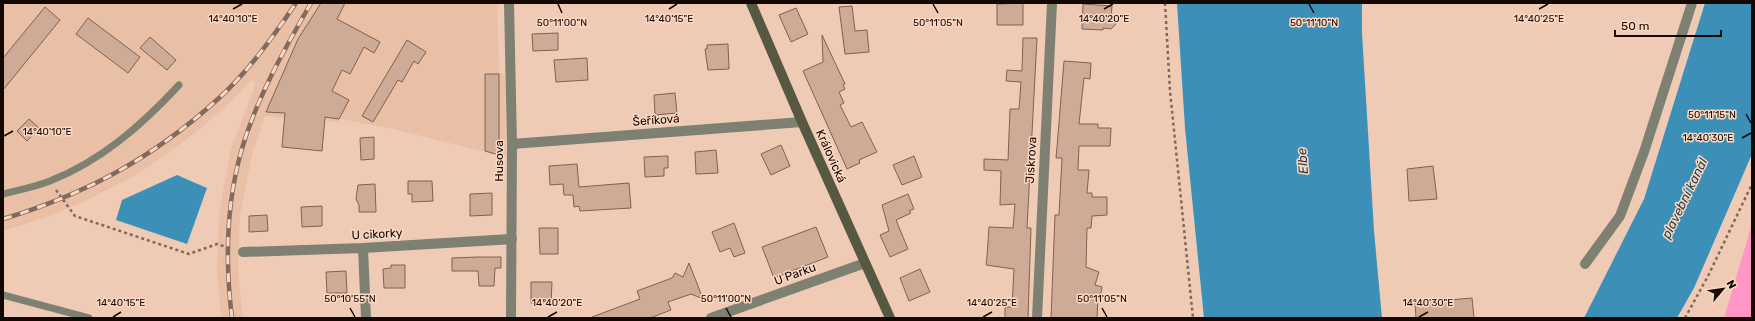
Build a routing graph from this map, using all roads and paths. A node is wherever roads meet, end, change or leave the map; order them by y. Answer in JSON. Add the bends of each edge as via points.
{"nodes":[{"id":1,"x":509,"y":3,"type":"edge"},
{"id":2,"x":752,"y":3,"type":"edge"},
{"id":3,"x":1052,"y":3,"type":"edge"},
{"id":4,"x":1165,"y":3,"type":"edge"},
{"id":5,"x":1692,"y":3,"type":"edge"},
{"id":6,"x":179,"y":85,"type":"dead end"},
{"id":7,"x":802,"y":122,"type":"junction"},
{"id":8,"x":512,"y":144,"type":"junction"},
{"id":9,"x":49,"y":181,"type":"junction"},
{"id":10,"x":1752,"y":184,"type":"edge"},
{"id":11,"x":3,"y":194,"type":"edge"},
{"id":12,"x":512,"y":239,"type":"junction"},
{"id":13,"x":228,"y":247,"type":"dead end"},
{"id":14,"x":363,"y":248,"type":"junction"},
{"id":15,"x":243,"y":252,"type":"dead end"},
{"id":16,"x":865,"y":263,"type":"junction"},
{"id":17,"x":1586,"y":264,"type":"dead end"},
{"id":18,"x":3,"y":295,"type":"edge"},
{"id":19,"x":89,"y":318,"type":"edge"},
{"id":20,"x":366,"y":318,"type":"edge"},
{"id":21,"x":511,"y":318,"type":"edge"},
{"id":22,"x":711,"y":318,"type":"edge"},
{"id":23,"x":890,"y":318,"type":"edge"},
{"id":24,"x":1037,"y":318,"type":"edge"},
{"id":25,"x":1193,"y":318,"type":"edge"},
{"id":26,"x":1685,"y":318,"type":"edge"}],
"edges":[{"from":1,"to":8,"type":"street","name":"Husova"},
{"from":2,"to":7,"type":"main road","name":"Královická"},
{"from":3,"to":24,"type":"street","name":"Jiskrova"},
{"from":4,"to":25,"type":"path","via":[[1170,91]]},
{"from":5,"to":17,"type":"street","via":[[1644,152],[1620,216]]},
{"from":6,"to":9,"type":"lane","via":[[125,138],[79,168]]},
{"from":7,"to":8,"type":"street","name":"Šeříková"},
{"from":7,"to":16,"type":"main road","name":"Královická"},
{"from":8,"to":12,"type":"street","name":"Husova"},
{"from":9,"to":11,"type":"lane"},
{"from":9,"to":13,"type":"path","via":[[75,216],[189,254],[217,244]]},
{"from":10,"to":26,"type":"path"},
{"from":12,"to":14,"type":"street","name":"U cikorky"},
{"from":12,"to":21,"type":"street","name":"Husova"},
{"from":14,"to":15,"type":"street","name":"U cikorky"},
{"from":14,"to":20,"type":"street"},
{"from":16,"to":22,"type":"street","name":"U Parku"},
{"from":16,"to":23,"type":"main road","name":"Královická"},
{"from":18,"to":19,"type":"lane"}]}
